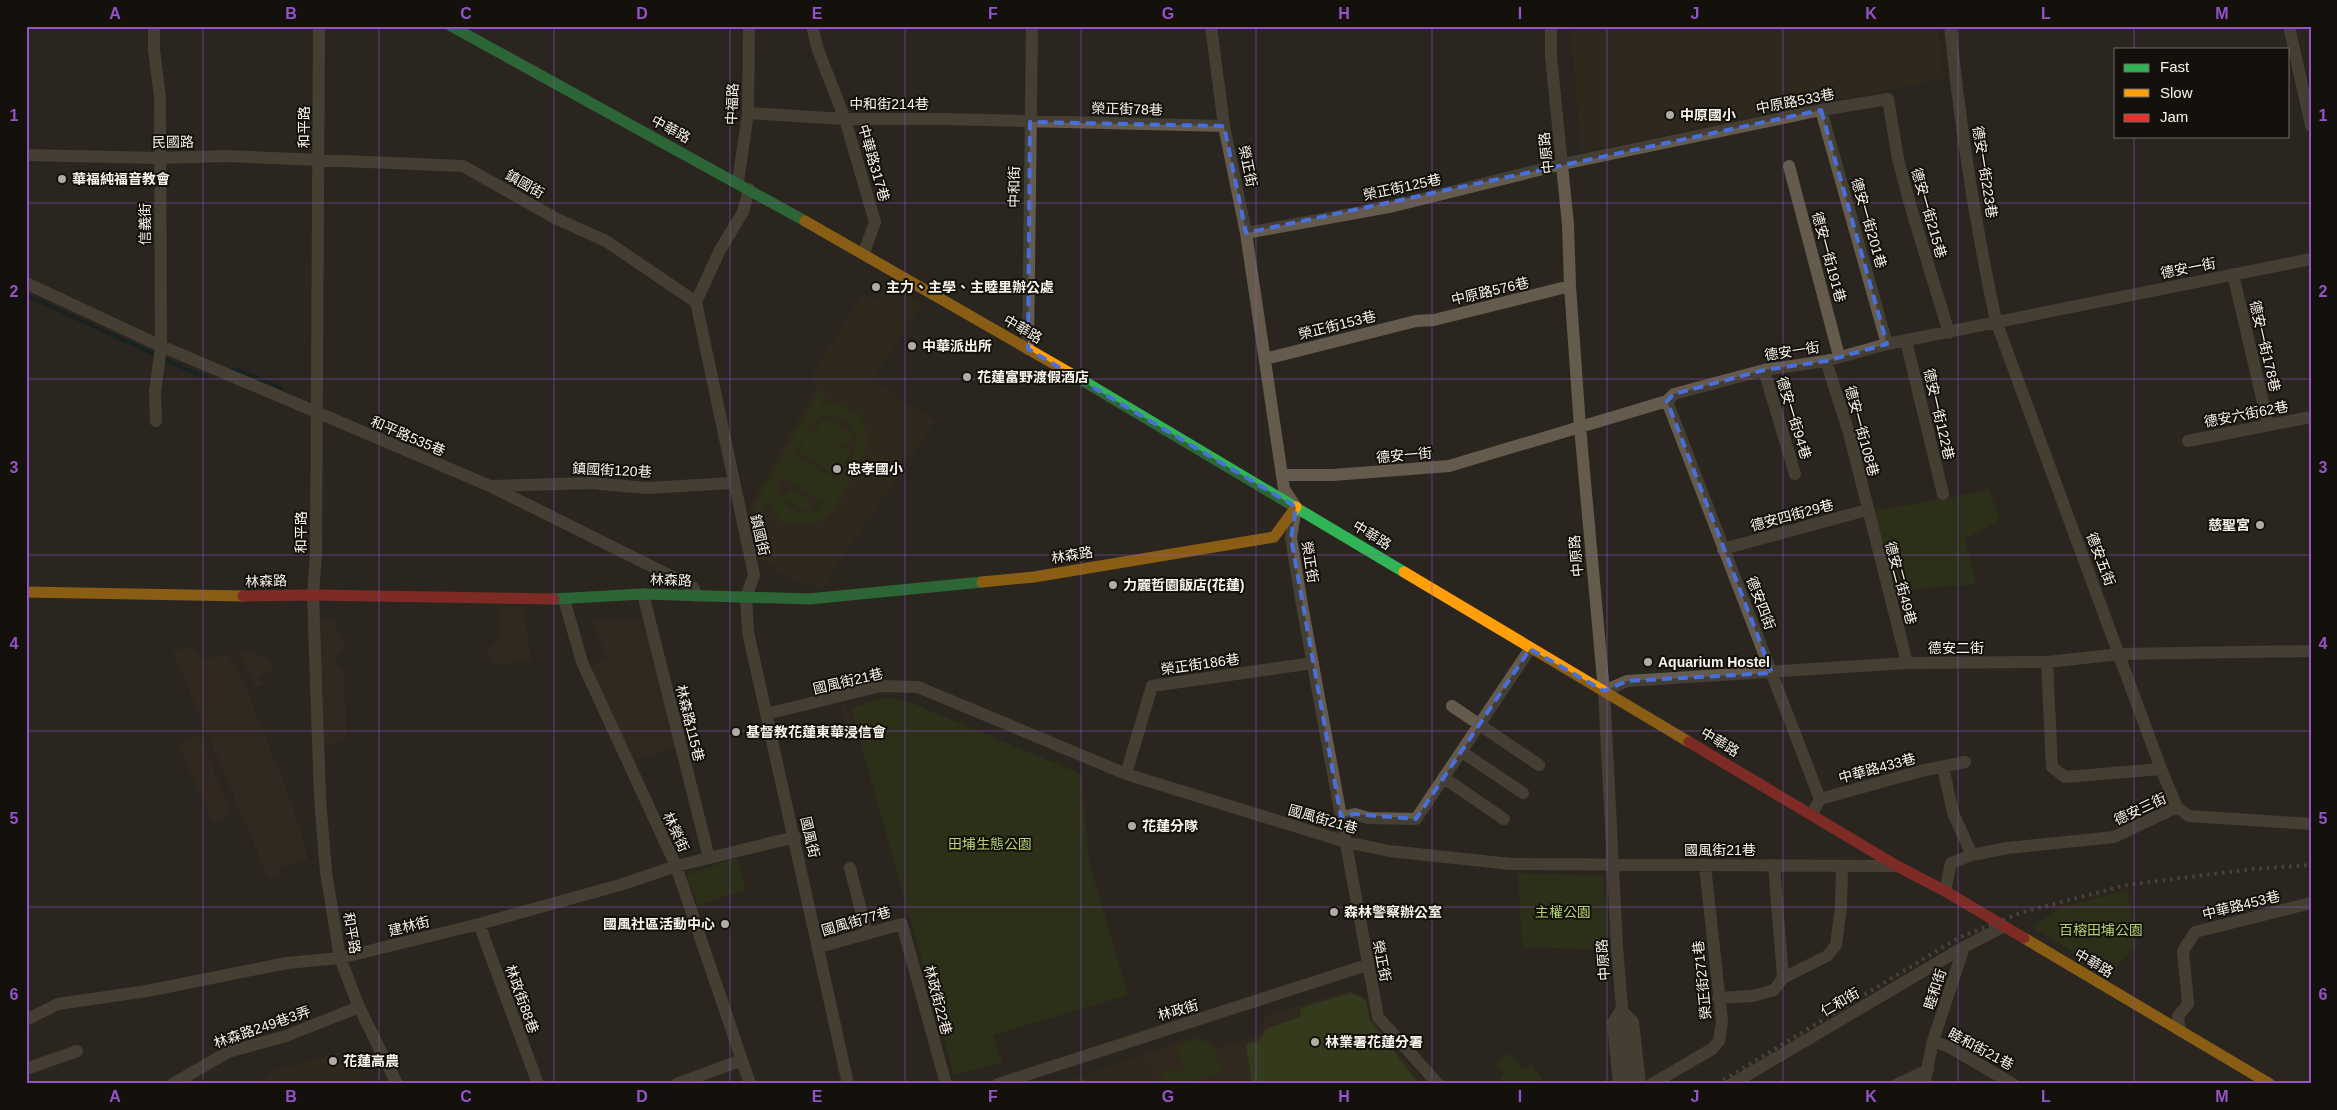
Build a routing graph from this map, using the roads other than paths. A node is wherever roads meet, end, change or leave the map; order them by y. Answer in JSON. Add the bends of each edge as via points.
{"nodes":[{"id":1,"x":154,"y":26,"type":"edge"},
{"id":2,"x":319,"y":26,"type":"edge"},
{"id":3,"x":451,"y":26,"type":"edge"},
{"id":4,"x":749,"y":26,"type":"edge"},
{"id":5,"x":812,"y":26,"type":"edge"},
{"id":6,"x":1032,"y":26,"type":"edge"},
{"id":7,"x":1211,"y":26,"type":"edge"},
{"id":8,"x":1551,"y":26,"type":"edge"},
{"id":9,"x":1950,"y":26,"type":"edge"},
{"id":10,"x":2289,"y":26,"type":"edge"},
{"id":11,"x":1888,"y":99,"type":"joint"},
{"id":12,"x":1821,"y":110,"type":"junction"},
{"id":13,"x":748,"y":113,"type":"junction"},
{"id":14,"x":845,"y":119,"type":"junction"},
{"id":15,"x":1030,"y":122,"type":"junction"},
{"id":16,"x":1224,"y":126,"type":"junction"},
{"id":17,"x":2311,"y":126,"type":"edge"},
{"id":18,"x":26,"y":156,"type":"edge"},
{"id":19,"x":159,"y":158,"type":"junction"},
{"id":20,"x":320,"y":160,"type":"junction"},
{"id":21,"x":1563,"y":164,"type":"junction"},
{"id":22,"x":1789,"y":166,"type":"dead end"},
{"id":23,"x":743,"y":185,"type":"junction"},
{"id":24,"x":1246,"y":233,"type":"junction"},
{"id":25,"x":864,"y":253,"type":"junction"},
{"id":26,"x":2311,"y":259,"type":"edge"},
{"id":27,"x":2233,"y":274,"type":"junction"},
{"id":28,"x":26,"y":283,"type":"edge"},
{"id":29,"x":1570,"y":286,"type":"junction"},
{"id":30,"x":696,"y":302,"type":"junction"},
{"id":31,"x":1416,"y":321,"type":"joint"},
{"id":32,"x":1996,"y":321,"type":"junction"},
{"id":33,"x":1949,"y":333,"type":"junction"},
{"id":34,"x":1906,"y":341,"type":"junction"},
{"id":35,"x":1887,"y":344,"type":"junction"},
{"id":36,"x":1028,"y":349,"type":"junction"},
{"id":37,"x":160,"y":353,"type":"junction"},
{"id":38,"x":1840,"y":356,"type":"junction"},
{"id":39,"x":1265,"y":359,"type":"junction"},
{"id":40,"x":1826,"y":361,"type":"junction"},
{"id":41,"x":1764,"y":370,"type":"junction"},
{"id":42,"x":1666,"y":401,"type":"junction"},
{"id":43,"x":316,"y":412,"type":"junction"},
{"id":44,"x":2311,"y":417,"type":"edge"},
{"id":45,"x":156,"y":421,"type":"dead end"},
{"id":46,"x":2268,"y":424,"type":"junction"},
{"id":47,"x":1580,"y":427,"type":"junction"},
{"id":48,"x":2188,"y":442,"type":"dead end"},
{"id":49,"x":1795,"y":474,"type":"dead end"},
{"id":50,"x":1283,"y":475,"type":"junction"},
{"id":51,"x":732,"y":482,"type":"junction"},
{"id":52,"x":490,"y":486,"type":"junction"},
{"id":53,"x":1943,"y":494,"type":"dead end"},
{"id":54,"x":1296,"y":507,"type":"junction"},
{"id":55,"x":1867,"y":510,"type":"junction"},
{"id":56,"x":1723,"y":549,"type":"junction"},
{"id":57,"x":26,"y":592,"type":"edge"},
{"id":58,"x":643,"y":594,"type":"junction"},
{"id":59,"x":314,"y":595,"type":"junction"},
{"id":60,"x":696,"y":596,"type":"junction"},
{"id":61,"x":746,"y":598,"type":"junction"},
{"id":62,"x":564,"y":599,"type":"junction"},
{"id":63,"x":1530,"y":649,"type":"junction"},
{"id":64,"x":2311,"y":651,"type":"edge"},
{"id":65,"x":2120,"y":654,"type":"junction"},
{"id":66,"x":2047,"y":662,"type":"junction"},
{"id":67,"x":1313,"y":663,"type":"junction"},
{"id":68,"x":1907,"y":663,"type":"junction"},
{"id":69,"x":1772,"y":673,"type":"junction"},
{"id":70,"x":1604,"y":691,"type":"junction"},
{"id":71,"x":1452,"y":706,"type":"dead end"},
{"id":72,"x":766,"y":714,"type":"junction"},
{"id":73,"x":1481,"y":725,"type":"junction"},
{"id":74,"x":1462,"y":752,"type":"junction"},
{"id":75,"x":1965,"y":762,"type":"dead end"},
{"id":76,"x":1539,"y":765,"type":"dead end"},
{"id":77,"x":1943,"y":767,"type":"junction"},
{"id":78,"x":2161,"y":769,"type":"junction"},
{"id":79,"x":1126,"y":774,"type":"junction"},
{"id":80,"x":1444,"y":778,"type":"junction"},
{"id":81,"x":1523,"y":793,"type":"dead end"},
{"id":82,"x":1820,"y":799,"type":"junction"},
{"id":83,"x":2177,"y":807,"type":"junction"},
{"id":84,"x":1812,"y":814,"type":"junction"},
{"id":85,"x":1341,"y":817,"type":"junction"},
{"id":86,"x":1504,"y":819,"type":"dead end"},
{"id":87,"x":2311,"y":824,"type":"edge"},
{"id":88,"x":795,"y":837,"type":"junction"},
{"id":89,"x":1346,"y":842,"type":"junction"},
{"id":90,"x":1972,"y":855,"type":"junction"},
{"id":91,"x":709,"y":858,"type":"junction"},
{"id":92,"x":1612,"y":864,"type":"junction"},
{"id":93,"x":1774,"y":864,"type":"junction"},
{"id":94,"x":676,"y":866,"type":"junction"},
{"id":95,"x":1705,"y":866,"type":"junction"},
{"id":96,"x":1842,"y":866,"type":"junction"},
{"id":97,"x":1897,"y":866,"type":"junction"},
{"id":98,"x":850,"y":868,"type":"dead end"},
{"id":99,"x":1945,"y":891,"type":"junction"},
{"id":100,"x":2311,"y":903,"type":"edge"},
{"id":101,"x":479,"y":924,"type":"junction"},
{"id":102,"x":902,"y":924,"type":"joint"},
{"id":103,"x":2003,"y":927,"type":"junction"},
{"id":104,"x":868,"y":934,"type":"junction"},
{"id":105,"x":1964,"y":947,"type":"junction"},
{"id":106,"x":819,"y":948,"type":"junction"},
{"id":107,"x":340,"y":958,"type":"junction"},
{"id":108,"x":1367,"y":965,"type":"junction"},
{"id":109,"x":1784,"y":978,"type":"junction"},
{"id":110,"x":1718,"y":998,"type":"junction"},
{"id":111,"x":359,"y":1007,"type":"junction"},
{"id":112,"x":1621,"y":1010,"type":"junction"},
{"id":113,"x":26,"y":1020,"type":"edge"},
{"id":114,"x":2180,"y":1031,"type":"junction"},
{"id":115,"x":1933,"y":1041,"type":"junction"},
{"id":116,"x":77,"y":1051,"type":"dead end"},
{"id":117,"x":742,"y":1060,"type":"junction"},
{"id":118,"x":26,"y":1068,"type":"edge"},
{"id":119,"x":1928,"y":1070,"type":"junction"},
{"id":120,"x":176,"y":1082,"type":"edge"},
{"id":121,"x":397,"y":1084,"type":"edge"},
{"id":122,"x":538,"y":1084,"type":"edge"},
{"id":123,"x":677,"y":1084,"type":"edge"},
{"id":124,"x":750,"y":1084,"type":"edge"},
{"id":125,"x":848,"y":1084,"type":"edge"},
{"id":126,"x":946,"y":1084,"type":"edge"},
{"id":127,"x":998,"y":1084,"type":"edge"},
{"id":128,"x":1438,"y":1084,"type":"edge"},
{"id":129,"x":1619,"y":1084,"type":"edge"},
{"id":130,"x":1628,"y":1084,"type":"edge"},
{"id":131,"x":1640,"y":1084,"type":"edge"},
{"id":132,"x":1652,"y":1084,"type":"edge"},
{"id":133,"x":1732,"y":1084,"type":"edge"},
{"id":134,"x":1898,"y":1084,"type":"edge"},
{"id":135,"x":1924,"y":1084,"type":"edge"},
{"id":136,"x":2013,"y":1084,"type":"edge"},
{"id":137,"x":2270,"y":1084,"type":"edge"}],
"edges":[{"from":1,"to":19,"type":"street","name":"信義街","via":[[160,97]]},
{"from":2,"to":20,"type":"street","name":"和平路"},
{"from":3,"to":23,"type":"main road","name":"中華路"},
{"from":4,"to":13,"type":"street","name":"中福路"},
{"from":5,"to":14,"type":"street","name":"中華路317巷"},
{"from":6,"to":15,"type":"street","name":"中和街"},
{"from":7,"to":16,"type":"street","name":"榮正街"},
{"from":8,"to":21,"type":"street","name":"中原路","via":[[1551,56]]},
{"from":9,"to":32,"type":"street","name":"德安一街223巷","via":[[1956,89],[1984,267]]},
{"from":10,"to":17,"type":"street"},
{"from":11,"to":12,"type":"street","name":"中原路533巷"},
{"from":11,"to":33,"type":"street","name":"德安一街215巷","via":[[1898,159]]},
{"from":12,"to":21,"type":"street","name":"中原路533巷"},
{"from":12,"to":35,"type":"street","name":"德安一街201巷"},
{"from":13,"to":14,"type":"street","name":"中和街214巷"},
{"from":13,"to":23,"type":"street","name":"中福路"},
{"from":14,"to":15,"type":"street","name":"中和街214巷"},
{"from":14,"to":25,"type":"street","name":"中華路317巷","via":[[875,222]]},
{"from":15,"to":16,"type":"street","name":"榮正街78巷"},
{"from":15,"to":36,"type":"street","name":"中和街"},
{"from":16,"to":24,"type":"street","name":"榮正街"},
{"from":18,"to":19,"type":"street","name":"民國路"},
{"from":19,"to":20,"type":"street","name":"民國路","via":[[226,156]]},
{"from":19,"to":37,"type":"street","name":"信義街"},
{"from":20,"to":30,"type":"street","name":"鎮國街","via":[[464,166],[557,219],[606,241]]},
{"from":20,"to":43,"type":"street","name":"和平路"},
{"from":21,"to":24,"type":"street","name":"榮正街125巷","via":[[1394,206]]},
{"from":21,"to":29,"type":"street","name":"中原路"},
{"from":22,"to":38,"type":"street","name":"德安一街191巷"},
{"from":23,"to":25,"type":"main road","name":"中華路"},
{"from":23,"to":30,"type":"street","via":[[743,212],[720,250]]},
{"from":24,"to":39,"type":"street","name":"榮正街"},
{"from":25,"to":36,"type":"main road","name":"中華路"},
{"from":26,"to":27,"type":"street","name":"德安一街"},
{"from":27,"to":32,"type":"street","name":"德安一街"},
{"from":27,"to":46,"type":"street","name":"德安一街178巷"},
{"from":28,"to":37,"type":"street","name":"和平路535巷"},
{"from":29,"to":31,"type":"street","name":"中原路576巷","via":[[1434,320]]},
{"from":29,"to":47,"type":"street","name":"中原路"},
{"from":30,"to":51,"type":"street","name":"鎮國街"},
{"from":31,"to":39,"type":"street","name":"榮正街153巷"},
{"from":32,"to":33,"type":"street","name":"德安一街"},
{"from":32,"to":65,"type":"street","name":"德安五街"},
{"from":33,"to":34,"type":"street","name":"德安一街"},
{"from":34,"to":35,"type":"street","name":"德安一街"},
{"from":34,"to":53,"type":"street","name":"德安一街122巷"},
{"from":35,"to":38,"type":"street","name":"德安一街"},
{"from":36,"to":54,"type":"main road","name":"中華路"},
{"from":37,"to":43,"type":"street","name":"和平路535巷"},
{"from":37,"to":45,"type":"street","name":"信義街","via":[[155,392]]},
{"from":38,"to":40,"type":"street","name":"德安一街"},
{"from":39,"to":50,"type":"street","name":"榮正街"},
{"from":40,"to":41,"type":"street","name":"德安一街"},
{"from":40,"to":55,"type":"street","name":"德安一街108巷","via":[[1849,433]]},
{"from":41,"to":42,"type":"street","name":"德安一街","via":[[1674,394]]},
{"from":41,"to":49,"type":"street","name":"德安一街94巷"},
{"from":42,"to":47,"type":"street","name":"德安一街"},
{"from":42,"to":56,"type":"street","name":"德安四街"},
{"from":43,"to":52,"type":"street","name":"和平路535巷"},
{"from":43,"to":59,"type":"street","name":"和平路"},
{"from":44,"to":46,"type":"street","name":"德安六街62巷"},
{"from":46,"to":48,"type":"street","name":"德安六街62巷"},
{"from":47,"to":50,"type":"street","name":"德安一街","via":[[1449,466],[1333,476]]},
{"from":47,"to":70,"type":"street","name":"中原路"},
{"from":50,"to":54,"type":"street","name":"榮正街","via":[[1284,489]]},
{"from":51,"to":52,"type":"street","name":"鎮國街120巷","via":[[648,488],[590,483]]},
{"from":51,"to":61,"type":"street","name":"鎮國街","via":[[754,575]]},
{"from":52,"to":60,"type":"street","name":"和平路535巷","via":[[692,587]]},
{"from":54,"to":61,"type":"main road","name":"林森路","via":[[1274,537],[1034,577],[809,599]]},
{"from":54,"to":63,"type":"main road","name":"中華路"},
{"from":54,"to":67,"type":"street","name":"榮正街","via":[[1291,538]]},
{"from":55,"to":56,"type":"street","name":"德安四街29巷"},
{"from":55,"to":68,"type":"street","name":"德安二街49巷"},
{"from":56,"to":69,"type":"street","name":"德安四街"},
{"from":57,"to":59,"type":"main road","name":"林森路","via":[[216,597]]},
{"from":58,"to":60,"type":"main road","name":"林森路"},
{"from":58,"to":62,"type":"main road","name":"林森路"},
{"from":58,"to":91,"type":"street","name":"林森路115巷"},
{"from":59,"to":62,"type":"main road","name":"林森路"},
{"from":59,"to":107,"type":"street","name":"和平路","via":[[320,798],[326,872]]},
{"from":60,"to":61,"type":"main road","name":"林森路"},
{"from":61,"to":72,"type":"street","name":"國風街","via":[[748,632]]},
{"from":62,"to":94,"type":"street","name":"林榮街","via":[[582,662]]},
{"from":63,"to":70,"type":"main road","name":"中華路"},
{"from":63,"to":73,"type":"street"},
{"from":64,"to":65,"type":"street","name":"德安二街"},
{"from":65,"to":66,"type":"street","name":"德安二街"},
{"from":65,"to":78,"type":"street","name":"德安五街"},
{"from":66,"to":68,"type":"street","name":"德安二街"},
{"from":66,"to":78,"type":"street","via":[[2052,767],[2056,772],[2064,777]]},
{"from":67,"to":79,"type":"street","name":"榮正街186巷","via":[[1152,686]]},
{"from":67,"to":85,"type":"street","name":"榮正街"},
{"from":68,"to":69,"type":"street","name":"德安二街"},
{"from":69,"to":70,"type":"street","name":"德安二街","via":[[1627,681]]},
{"from":69,"to":82,"type":"street","name":"德安四街"},
{"from":70,"to":84,"type":"main road","name":"中華路"},
{"from":70,"to":92,"type":"street","name":"中原路"},
{"from":71,"to":73,"type":"street"},
{"from":72,"to":79,"type":"street","name":"國風街21巷","via":[[881,686],[918,687]]},
{"from":72,"to":88,"type":"street","name":"國風街"},
{"from":73,"to":74,"type":"street"},
{"from":73,"to":76,"type":"street"},
{"from":74,"to":80,"type":"street"},
{"from":74,"to":81,"type":"street"},
{"from":75,"to":77,"type":"street","name":"中華路433巷"},
{"from":77,"to":82,"type":"street","name":"中華路433巷"},
{"from":77,"to":90,"type":"street","via":[[1953,813]]},
{"from":78,"to":83,"type":"street","name":"德安五街"},
{"from":79,"to":89,"type":"street","name":"國風街21巷"},
{"from":80,"to":85,"type":"street","via":[[1416,819],[1368,818],[1355,814]]},
{"from":80,"to":86,"type":"street"},
{"from":82,"to":84,"type":"street"},
{"from":83,"to":87,"type":"street","name":"德安三街","via":[[2189,816]]},
{"from":83,"to":90,"type":"street","name":"德安三街","via":[[2114,838],[2007,848]]},
{"from":84,"to":97,"type":"main road","name":"中華路"},
{"from":85,"to":89,"type":"street","name":"榮正街"},
{"from":88,"to":91,"type":"street","name":"建林街"},
{"from":88,"to":106,"type":"street","name":"國風街"},
{"from":89,"to":92,"type":"street","name":"國風街21巷","via":[[1427,856],[1502,863]]},
{"from":89,"to":108,"type":"street","name":"榮正街"},
{"from":90,"to":99,"type":"street","name":"德安三街","via":[[1951,863]]},
{"from":91,"to":94,"type":"street","name":"建林街"},
{"from":92,"to":95,"type":"street","name":"國風街21巷"},
{"from":92,"to":112,"type":"street","name":"中原路"},
{"from":93,"to":95,"type":"street","name":"國風街21巷"},
{"from":93,"to":96,"type":"street","name":"國風街21巷"},
{"from":93,"to":109,"type":"street"},
{"from":94,"to":101,"type":"street","name":"建林街"},
{"from":94,"to":117,"type":"street","name":"林榮街"},
{"from":95,"to":110,"type":"street","name":"榮正街271巷"},
{"from":96,"to":97,"type":"street","name":"國風街21巷"},
{"from":96,"to":109,"type":"street","via":[[1836,945],[1827,956]]},
{"from":97,"to":99,"type":"main road","name":"中華路"},
{"from":98,"to":104,"type":"street"},
{"from":99,"to":103,"type":"main road","name":"中華路"},
{"from":100,"to":114,"type":"street","name":"中華路453巷","via":[[2195,932],[2182,951],[2188,1004],[2178,1016]]},
{"from":101,"to":107,"type":"street","name":"建林街"},
{"from":101,"to":122,"type":"street","name":"林政街88巷"},
{"from":102,"to":104,"type":"street","name":"國風街77巷"},
{"from":102,"to":126,"type":"street","name":"林政街22巷"},
{"from":103,"to":105,"type":"street"},
{"from":103,"to":114,"type":"main road","name":"中華路"},
{"from":104,"to":106,"type":"street","name":"國風街77巷"},
{"from":105,"to":115,"type":"street","name":"睦和街"},
{"from":105,"to":133,"type":"street","name":"仁和街"},
{"from":106,"to":125,"type":"street","name":"國風街"},
{"from":107,"to":111,"type":"street","name":"和平路"},
{"from":107,"to":113,"type":"street","name":"建林街","via":[[286,963],[147,991],[58,1004]]},
{"from":108,"to":127,"type":"street","name":"林政街"},
{"from":108,"to":128,"type":"street","name":"榮正街","via":[[1378,1017]]},
{"from":109,"to":110,"type":"street","via":[[1774,990],[1753,996]]},
{"from":110,"to":132,"type":"street","name":"榮正街271巷","via":[[1722,1021],[1719,1041],[1712,1049]]},
{"from":111,"to":120,"type":"street","name":"林森路249巷3弄","via":[[286,1036],[228,1052]]},
{"from":111,"to":121,"type":"street","name":"和平路"},
{"from":112,"to":129,"type":"street","via":[[1613,1023]]},
{"from":112,"to":130,"type":"street","name":"中原路"},
{"from":112,"to":131,"type":"street","via":[[1633,1022]]},
{"from":114,"to":137,"type":"main road","name":"中華路"},
{"from":115,"to":119,"type":"street","name":"睦和街"},
{"from":115,"to":136,"type":"street","name":"睦和街21巷"},
{"from":116,"to":118,"type":"street"},
{"from":117,"to":123,"type":"street"},
{"from":117,"to":124,"type":"street","name":"林榮街"},
{"from":119,"to":134,"type":"street"},
{"from":119,"to":135,"type":"street","name":"睦和街"}]}
